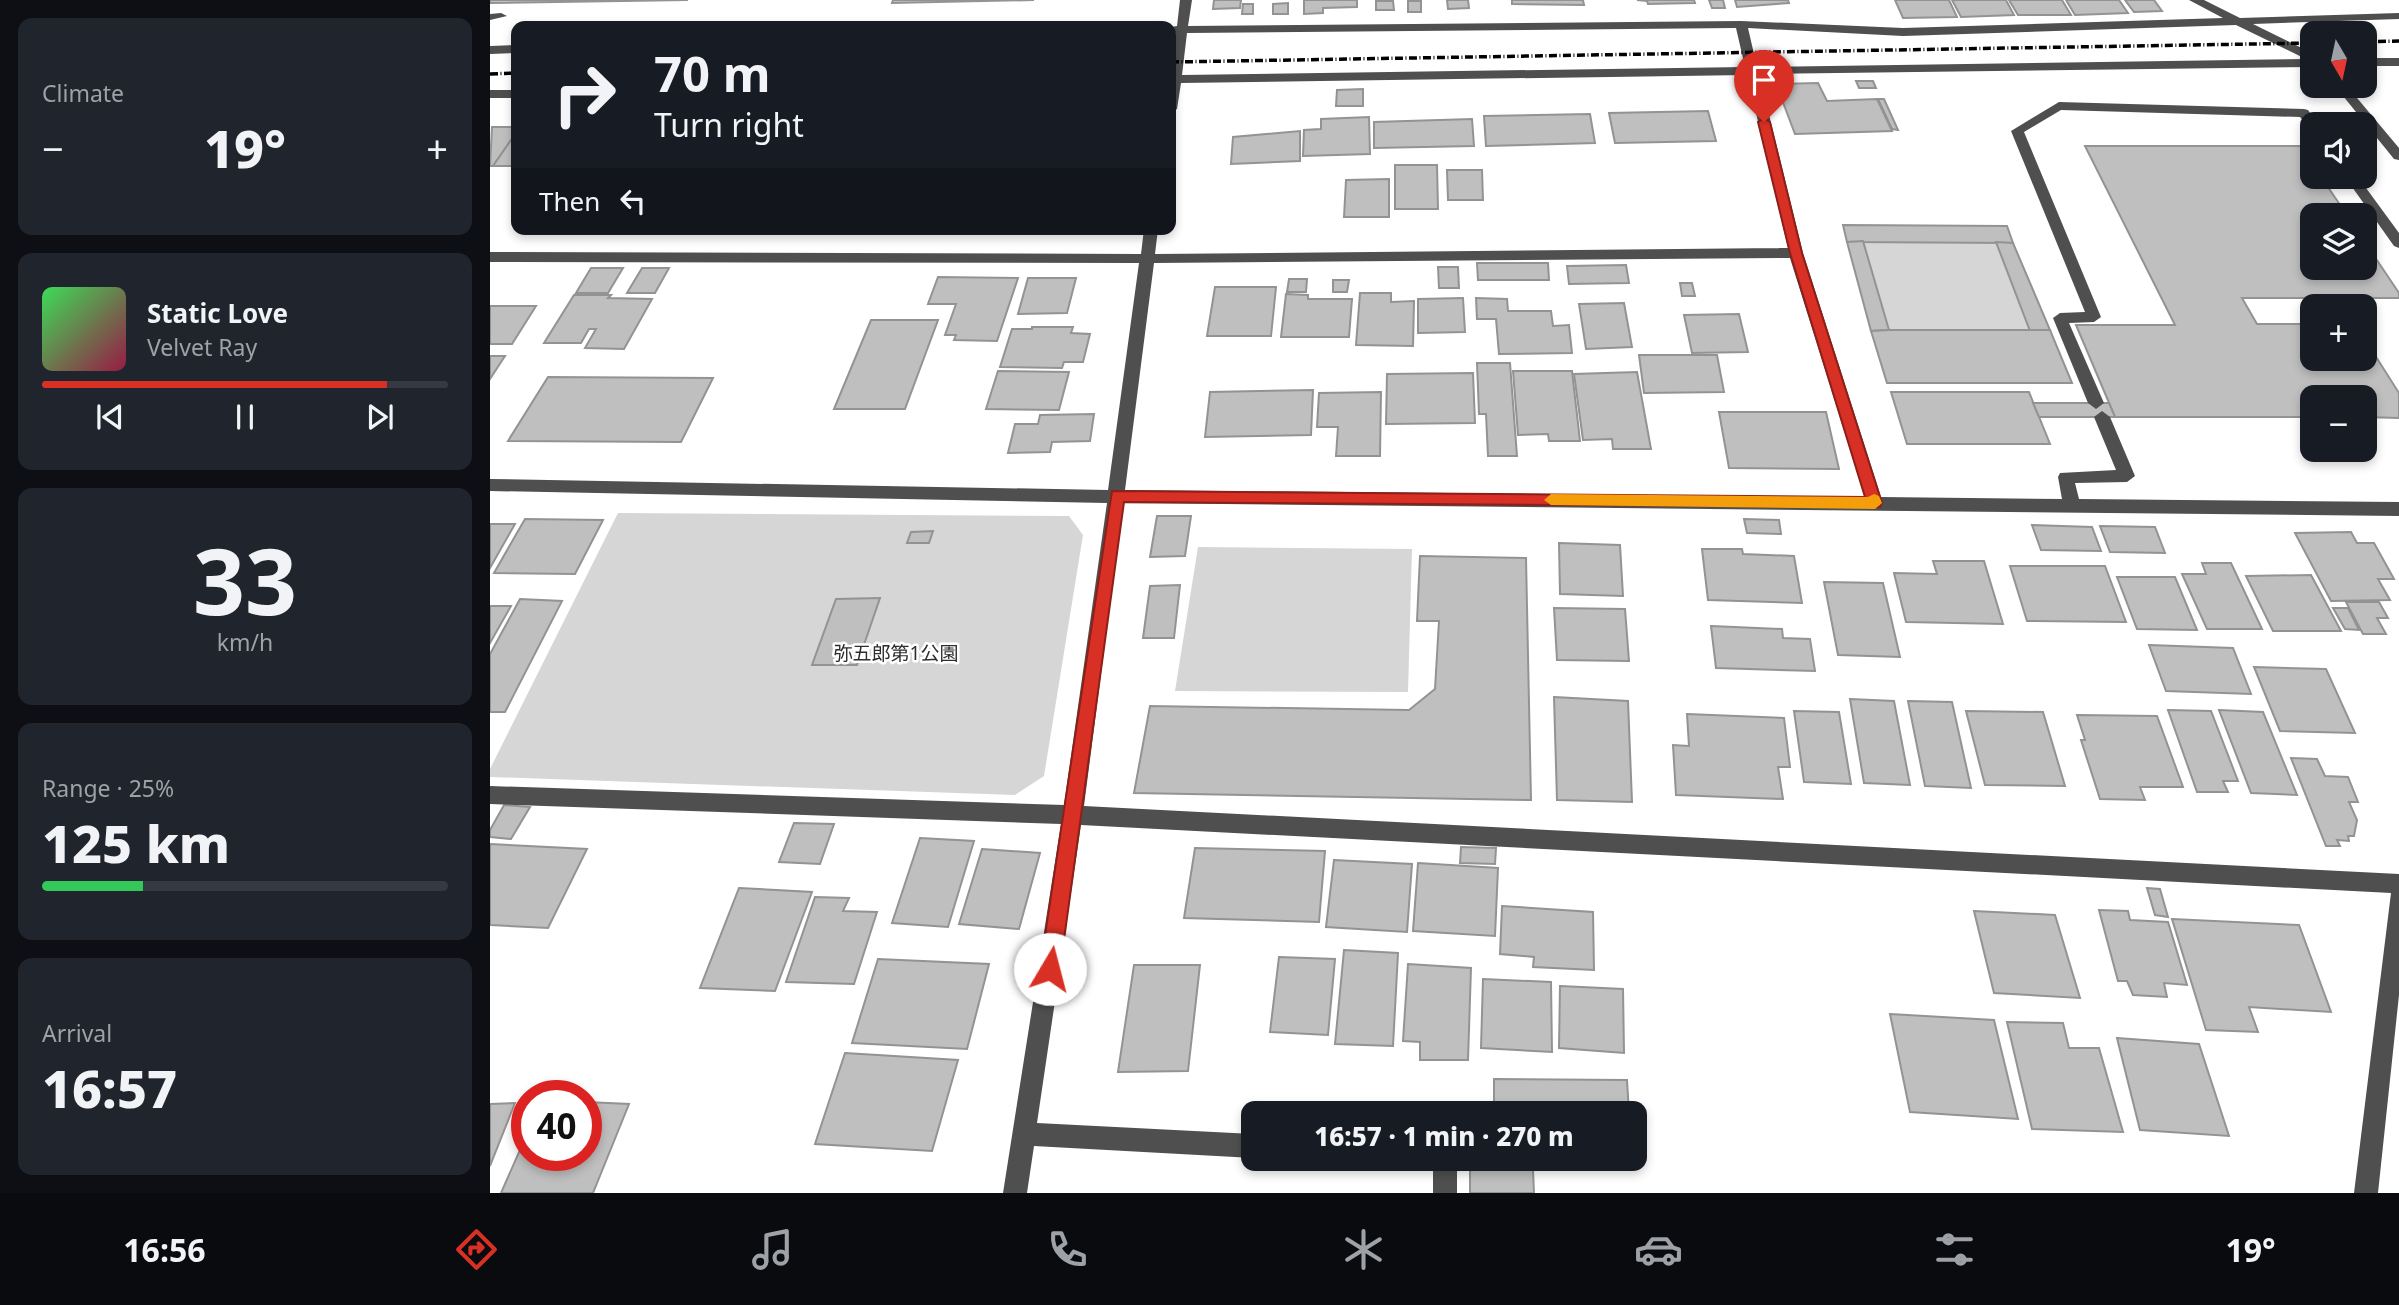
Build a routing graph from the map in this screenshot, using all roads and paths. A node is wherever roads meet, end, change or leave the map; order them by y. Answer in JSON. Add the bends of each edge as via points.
{"nodes":[{"id":1,"x":1186,"y":0,"type":"edge"},
{"id":2,"x":2195,"y":0,"type":"edge"},
{"id":3,"x":2399,"y":16,"type":"edge"},
{"id":4,"x":2233,"y":20,"type":"junction"},
{"id":5,"x":1741,"y":24,"type":"junction"},
{"id":6,"x":1177,"y":30,"type":"edge"},
{"id":7,"x":511,"y":49,"type":"edge"},
{"id":8,"x":490,"y":50,"type":"edge"},
{"id":9,"x":2300,"y":55,"type":"edge"},
{"id":10,"x":2300,"y":61,"type":"edge"},
{"id":11,"x":2377,"y":62,"type":"edge"},
{"id":12,"x":2399,"y":62,"type":"edge"},
{"id":13,"x":1751,"y":69,"type":"junction"},
{"id":14,"x":1176,"y":79,"type":"edge"},
{"id":15,"x":496,"y":94,"type":"edge"},
{"id":16,"x":2350,"y":98,"type":"edge"},
{"id":17,"x":490,"y":109,"type":"edge"},
{"id":18,"x":2300,"y":113,"type":"edge"},
{"id":19,"x":2399,"y":156,"type":"edge"},
{"id":20,"x":2360,"y":189,"type":"edge"},
{"id":21,"x":1150,"y":235,"type":"edge"},
{"id":22,"x":2399,"y":243,"type":"edge"},
{"id":23,"x":1796,"y":253,"type":"junction"},
{"id":24,"x":490,"y":257,"type":"edge"},
{"id":25,"x":1146,"y":259,"type":"junction"},
{"id":26,"x":490,"y":485,"type":"edge"},
{"id":27,"x":1117,"y":496,"type":"junction"},
{"id":28,"x":1875,"y":503,"type":"junction"},
{"id":29,"x":2072,"y":505,"type":"junction"},
{"id":30,"x":2399,"y":509,"type":"edge"},
{"id":31,"x":490,"y":795,"type":"edge"},
{"id":32,"x":1073,"y":815,"type":"junction"},
{"id":33,"x":2399,"y":884,"type":"edge"},
{"id":34,"x":2399,"y":899,"type":"edge"},
{"id":35,"x":1026,"y":1134,"type":"junction"},
{"id":36,"x":1241,"y":1145,"type":"edge"},
{"id":37,"x":1445,"y":1171,"type":"edge"},
{"id":38,"x":1015,"y":1193,"type":"edge"},
{"id":39,"x":1445,"y":1193,"type":"edge"},
{"id":40,"x":2366,"y":1193,"type":"edge"}],
"edges":[{"from":1,"to":6,"type":"street"},
{"from":2,"to":4,"type":"street"},
{"from":3,"to":4,"type":"street"},
{"from":4,"to":5,"type":"street","via":[[1903,32]]},
{"from":4,"to":9,"type":"street"},
{"from":5,"to":6,"type":"street"},
{"from":5,"to":13,"type":"street"},
{"from":7,"to":8,"type":"street"},
{"from":10,"to":13,"type":"street"},
{"from":11,"to":12,"type":"street"},
{"from":13,"to":14,"type":"street"},
{"from":13,"to":23,"type":"street"},
{"from":15,"to":17,"type":"street"},
{"from":16,"to":19,"type":"street"},
{"from":18,"to":29,"type":"street","via":[[2059,106],[2017,131],[2094,317],[2060,318],[2127,476],[2066,477]]},
{"from":20,"to":22,"type":"street"},
{"from":21,"to":25,"type":"street"},
{"from":23,"to":25,"type":"street"},
{"from":23,"to":28,"type":"street"},
{"from":24,"to":25,"type":"street"},
{"from":25,"to":27,"type":"street"},
{"from":26,"to":27,"type":"street"},
{"from":27,"to":28,"type":"street"},
{"from":27,"to":32,"type":"street"},
{"from":28,"to":29,"type":"street"},
{"from":29,"to":30,"type":"street"},
{"from":31,"to":32,"type":"street"},
{"from":32,"to":33,"type":"street"},
{"from":32,"to":35,"type":"street"},
{"from":34,"to":40,"type":"street"},
{"from":35,"to":36,"type":"street"},
{"from":35,"to":38,"type":"street"},
{"from":37,"to":39,"type":"street"}]}
